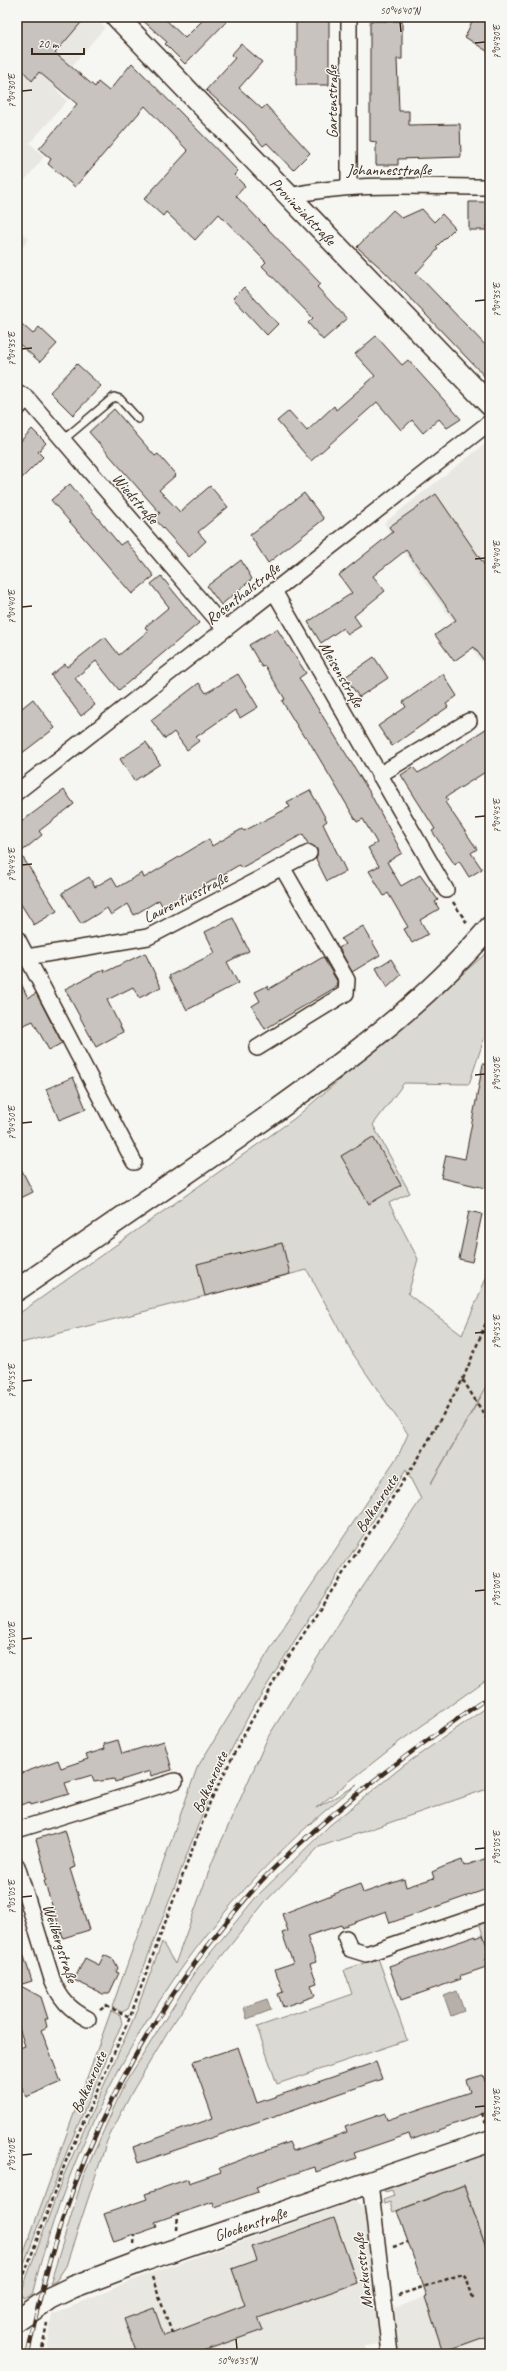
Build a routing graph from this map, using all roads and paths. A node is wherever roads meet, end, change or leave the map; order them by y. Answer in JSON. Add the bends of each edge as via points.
{"nodes":[{"id":1,"x":117,"y":17,"type":"edge"},
{"id":2,"x":348,"y":17,"type":"edge"},
{"id":3,"x":349,"y":186,"type":"junction"},
{"id":4,"x":490,"y":187,"type":"edge"},
{"id":5,"x":289,"y":196,"type":"junction"},
{"id":6,"x":20,"y":400,"type":"edge"},
{"id":7,"x":490,"y":405,"type":"edge"},
{"id":8,"x":138,"y":419,"type":"dead end"},
{"id":9,"x":490,"y":422,"type":"edge"},
{"id":10,"x":62,"y":440,"type":"junction"},
{"id":11,"x":274,"y":591,"type":"junction"},
{"id":12,"x":225,"y":629,"type":"junction"},
{"id":13,"x":469,"y":720,"type":"dead end"},
{"id":14,"x":379,"y":775,"type":"junction"},
{"id":15,"x":17,"y":792,"type":"edge"},
{"id":16,"x":309,"y":854,"type":"dead end"},
{"id":17,"x":282,"y":867,"type":"junction"},
{"id":18,"x":446,"y":890,"type":"joint"},
{"id":19,"x":484,"y":934,"type":"edge"},
{"id":20,"x":17,"y":938,"type":"edge"},
{"id":21,"x":28,"y":957,"type":"junction"},
{"id":22,"x":257,"y":1048,"type":"dead end"},
{"id":23,"x":134,"y":1162,"type":"dead end"},
{"id":24,"x":17,"y":1290,"type":"edge"},
{"id":25,"x":490,"y":1313,"type":"edge"},
{"id":26,"x":463,"y":1379,"type":"junction"},
{"id":27,"x":490,"y":1424,"type":"edge"},
{"id":28,"x":175,"y":1781,"type":"dead end"},
{"id":29,"x":17,"y":1830,"type":"edge"},
{"id":30,"x":17,"y":1866,"type":"edge"},
{"id":31,"x":490,"y":1912,"type":"edge"},
{"id":32,"x":346,"y":1938,"type":"dead end"},
{"id":33,"x":130,"y":2017,"type":"junction"},
{"id":34,"x":88,"y":2019,"type":"joint"},
{"id":35,"x":490,"y":2141,"type":"edge"},
{"id":36,"x":370,"y":2183,"type":"junction"},
{"id":37,"x":145,"y":2260,"type":"junction"},
{"id":38,"x":17,"y":2294,"type":"edge"},
{"id":39,"x":474,"y":2298,"type":"dead end"},
{"id":40,"x":384,"y":2300,"type":"junction"},
{"id":41,"x":17,"y":2321,"type":"edge"},
{"id":42,"x":172,"y":2333,"type":"dead end"},
{"id":43,"x":390,"y":2354,"type":"edge"}],
"edges":[{"from":1,"to":5,"type":"street","name":"Provinzialstraße"},
{"from":2,"to":3,"type":"street","name":"Gartenstraße"},
{"from":3,"to":4,"type":"street","name":"Johannesstraße"},
{"from":3,"to":5,"type":"street","name":"Johannesstraße","via":[[323,188]]},
{"from":5,"to":7,"type":"street","name":"Provinzialstraße"},
{"from":6,"to":10,"type":"street","name":"Wiedstraße"},
{"from":8,"to":10,"type":"lane","via":[[114,397]]},
{"from":9,"to":11,"type":"street","name":"Rosenthalstraße"},
{"from":10,"to":12,"type":"street","name":"Wiedstraße"},
{"from":11,"to":12,"type":"street","name":"Rosenthalstraße"},
{"from":11,"to":14,"type":"street","name":"Meisenstraße"},
{"from":12,"to":15,"type":"street","name":"Rosenthalstraße"},
{"from":13,"to":14,"type":"street"},
{"from":14,"to":18,"type":"street","name":"Meisenstraße"},
{"from":16,"to":17,"type":"street","name":"Laurentiusstraße"},
{"from":17,"to":21,"type":"street","name":"Laurentiusstraße","via":[[148,937]]},
{"from":17,"to":22,"type":"street","via":[[347,980],[346,993]]},
{"from":18,"to":19,"type":"path"},
{"from":19,"to":24,"type":"street","via":[[446,974],[363,1047],[280,1108]]},
{"from":20,"to":21,"type":"street"},
{"from":21,"to":23,"type":"street"},
{"from":25,"to":26,"type":"path","name":"Balkanroute"},
{"from":26,"to":27,"type":"path"},
{"from":26,"to":33,"type":"path","name":"Balkanroute","via":[[419,1457],[284,1664],[245,1732],[210,1802]]},
{"from":28,"to":29,"type":"street"},
{"from":30,"to":34,"type":"street","name":"Weilbergstraße","via":[[59,1995],[73,2010]]},
{"from":31,"to":32,"type":"street","via":[[366,1954],[350,1949]]},
{"from":33,"to":34,"type":"path","via":[[106,2006]]},
{"from":33,"to":38,"type":"path","name":"Balkanroute","via":[[66,2161]]},
{"from":35,"to":36,"type":"street","name":"Glockenstraße"},
{"from":36,"to":37,"type":"street","name":"Glockenstraße"},
{"from":36,"to":40,"type":"street","name":"Markusstraße"},
{"from":37,"to":41,"type":"street","name":"Glockenstraße","via":[[63,2291]]},
{"from":37,"to":42,"type":"path"},
{"from":39,"to":40,"type":"path","via":[[463,2274]]},
{"from":40,"to":43,"type":"street","name":"Markusstraße"}]}
